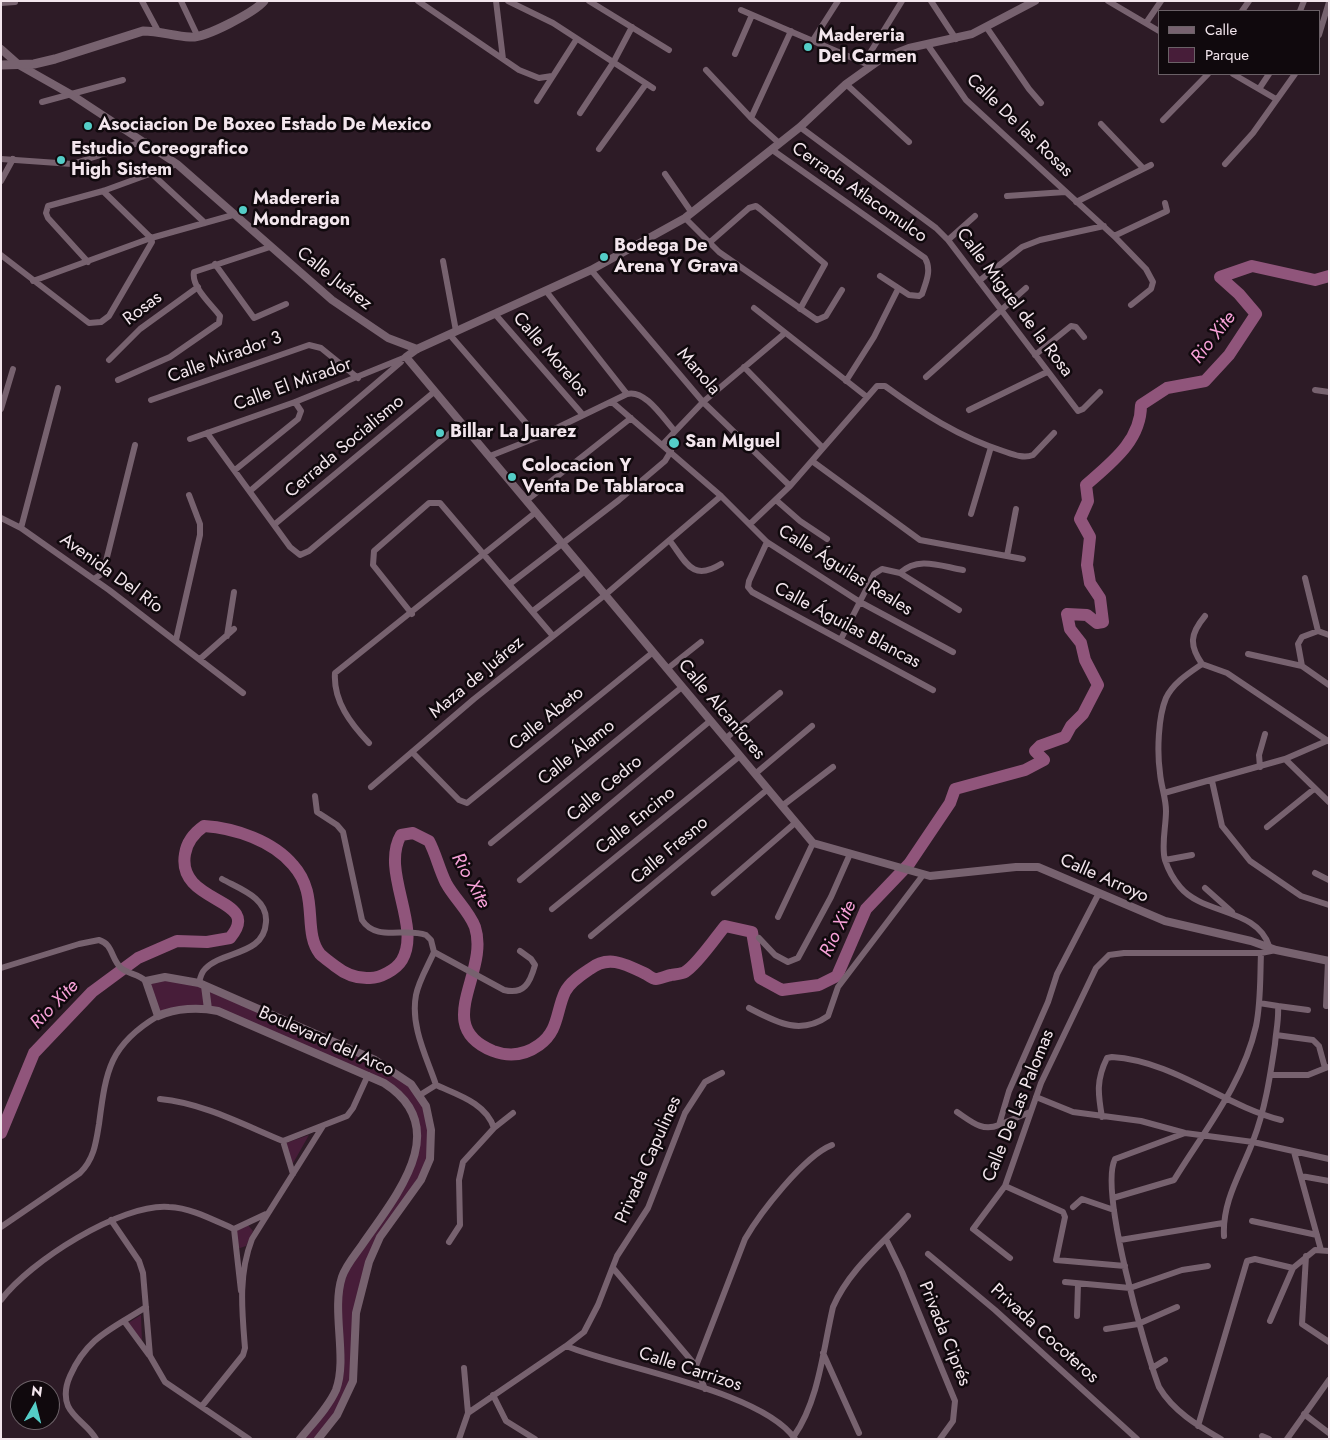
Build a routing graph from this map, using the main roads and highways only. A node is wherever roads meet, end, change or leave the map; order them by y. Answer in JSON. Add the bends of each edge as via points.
{"nodes":[{"id":1,"x":264,"y":1,"type":"edge"},
{"id":2,"x":1,"y":65,"type":"edge"}],
"edges":[{"from":1,"to":2,"type":"main road","via":[[248,13],[198,37],[158,31],[133,32],[55,58]]}]}
